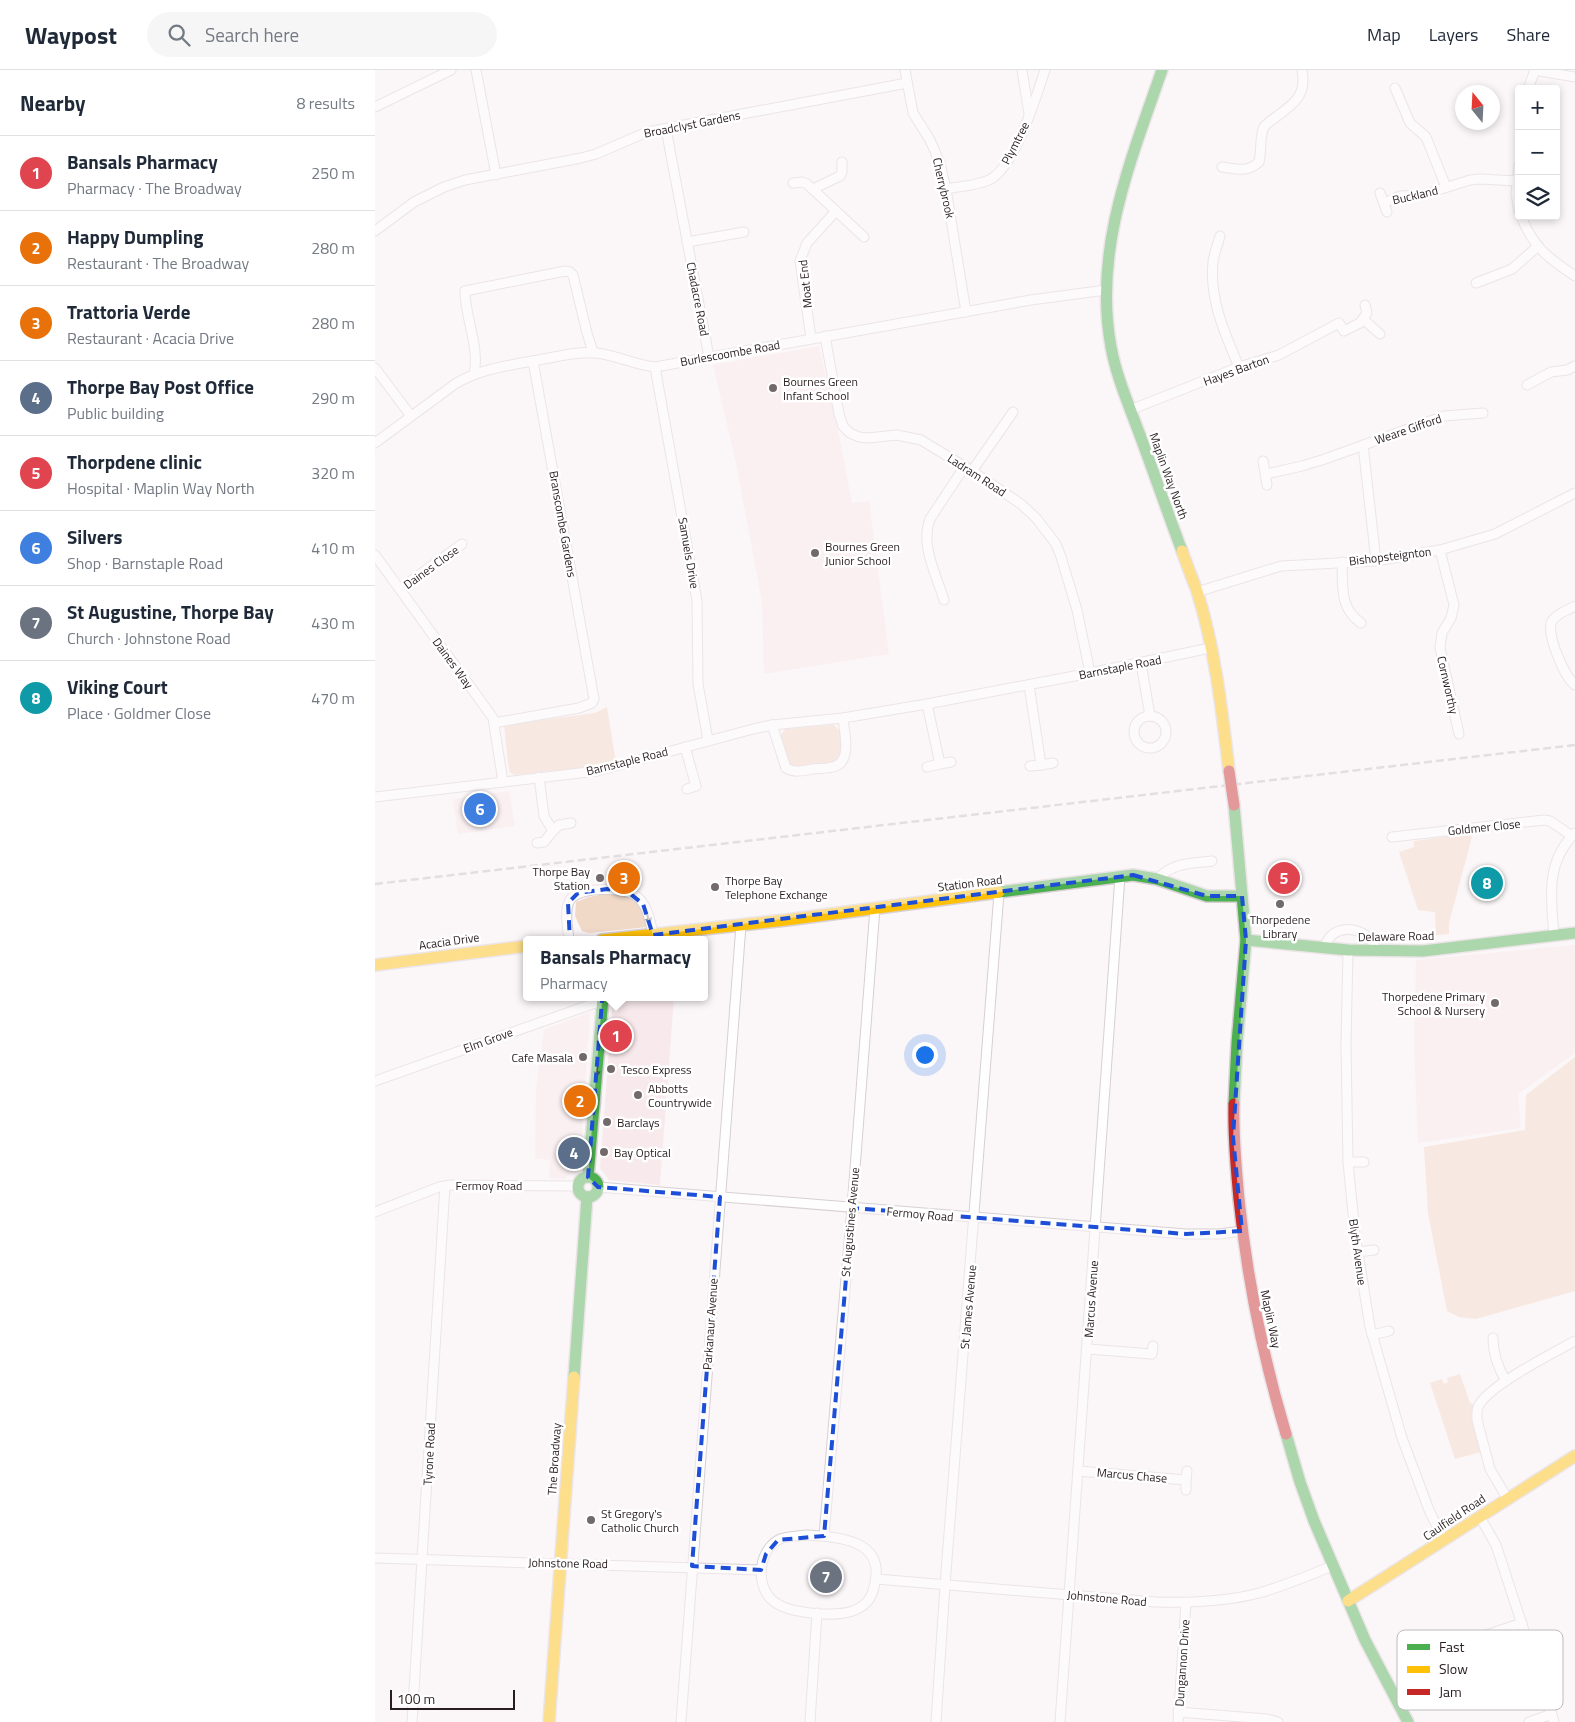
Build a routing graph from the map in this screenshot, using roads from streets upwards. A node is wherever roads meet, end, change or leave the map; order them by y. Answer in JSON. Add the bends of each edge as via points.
{"nodes":[{"id":1,"x":451,"y":70,"type":"edge"},
{"id":2,"x":476,"y":70,"type":"edge"},
{"id":3,"x":905,"y":70,"type":"edge"},
{"id":4,"x":1022,"y":70,"type":"edge"},
{"id":5,"x":1045,"y":70,"type":"edge"},
{"id":6,"x":1163,"y":70,"type":"edge"},
{"id":7,"x":1302,"y":70,"type":"edge"},
{"id":8,"x":1534,"y":70,"type":"edge"},
{"id":9,"x":1575,"y":77,"type":"edge"},
{"id":10,"x":907,"y":83,"type":"junction"},
{"id":11,"x":1529,"y":85,"type":"edge"},
{"id":12,"x":1026,"y":88,"type":"junction"},
{"id":13,"x":1395,"y":88,"type":"dead end"},
{"id":14,"x":1039,"y":89,"type":"junction"},
{"id":15,"x":375,"y":107,"type":"edge"},
{"id":16,"x":1029,"y":117,"type":"junction"},
{"id":17,"x":666,"y":129,"type":"junction"},
{"id":18,"x":842,"y":162,"type":"dead end"},
{"id":19,"x":1222,"y":167,"type":"dead end"},
{"id":20,"x":496,"y":175,"type":"junction"},
{"id":21,"x":1515,"y":181,"type":"edge"},
{"id":22,"x":793,"y":183,"type":"dead end"},
{"id":23,"x":1446,"y":187,"type":"junction"},
{"id":24,"x":813,"y":189,"type":"junction"},
{"id":25,"x":946,"y":189,"type":"junction"},
{"id":26,"x":1380,"y":193,"type":"dead end"},
{"id":27,"x":1384,"y":202,"type":"junction"},
{"id":28,"x":836,"y":210,"type":"junction"},
{"id":29,"x":1387,"y":212,"type":"dead end"},
{"id":30,"x":1523,"y":220,"type":"edge"},
{"id":31,"x":375,"y":231,"type":"edge"},
{"id":32,"x":745,"y":232,"type":"dead end"},
{"id":33,"x":1221,"y":236,"type":"dead end"},
{"id":34,"x":864,"y":237,"type":"dead end"},
{"id":35,"x":687,"y":242,"type":"junction"},
{"id":36,"x":1537,"y":247,"type":"junction"},
{"id":37,"x":1575,"y":276,"type":"edge"},
{"id":38,"x":1476,"y":284,"type":"dead end"},
{"id":39,"x":1106,"y":290,"type":"junction"},
{"id":40,"x":1365,"y":305,"type":"dead end"},
{"id":41,"x":966,"y":312,"type":"junction"},
{"id":42,"x":1363,"y":319,"type":"junction"},
{"id":43,"x":1380,"y":334,"type":"dead end"},
{"id":44,"x":825,"y":336,"type":"junction"},
{"id":45,"x":811,"y":338,"type":"junction"},
{"id":46,"x":593,"y":352,"type":"junction"},
{"id":47,"x":709,"y":357,"type":"junction"},
{"id":48,"x":533,"y":361,"type":"junction"},
{"id":49,"x":1575,"y":366,"type":"edge"},
{"id":50,"x":655,"y":367,"type":"junction"},
{"id":51,"x":1239,"y":367,"type":"junction"},
{"id":52,"x":375,"y":368,"type":"edge"},
{"id":53,"x":474,"y":374,"type":"junction"},
{"id":54,"x":1527,"y":385,"type":"dead end"},
{"id":55,"x":1130,"y":410,"type":"junction"},
{"id":56,"x":1013,"y":412,"type":"dead end"},
{"id":57,"x":1483,"y":413,"type":"dead end"},
{"id":58,"x":411,"y":416,"type":"junction"},
{"id":59,"x":375,"y":443,"type":"edge"},
{"id":60,"x":1363,"y":445,"type":"junction"},
{"id":61,"x":1263,"y":461,"type":"dead end"},
{"id":62,"x":969,"y":469,"type":"junction"},
{"id":63,"x":1265,"y":474,"type":"junction"},
{"id":64,"x":1267,"y":485,"type":"dead end"},
{"id":65,"x":1575,"y":494,"type":"edge"},
{"id":66,"x":462,"y":544,"type":"dead end"},
{"id":67,"x":1440,"y":550,"type":"junction"},
{"id":68,"x":375,"y":555,"type":"edge"},
{"id":69,"x":1376,"y":561,"type":"junction"},
{"id":70,"x":1342,"y":562,"type":"junction"},
{"id":71,"x":400,"y":589,"type":"junction"},
{"id":72,"x":1197,"y":592,"type":"junction"},
{"id":73,"x":944,"y":600,"type":"dead end"},
{"id":74,"x":1575,"y":606,"type":"edge"},
{"id":75,"x":1361,"y":623,"type":"dead end"},
{"id":76,"x":1210,"y":648,"type":"junction"},
{"id":77,"x":1141,"y":663,"type":"junction"},
{"id":78,"x":1090,"y":673,"type":"junction"},
{"id":79,"x":1029,"y":685,"type":"junction"},
{"id":80,"x":1575,"y":685,"type":"edge"},
{"id":81,"x":927,"y":704,"type":"junction"},
{"id":82,"x":1151,"y":716,"type":"dead end"},
{"id":83,"x":843,"y":718,"type":"junction"},
{"id":84,"x":494,"y":723,"type":"junction"},
{"id":85,"x":772,"y":726,"type":"junction"},
{"id":86,"x":1459,"y":734,"type":"dead end"},
{"id":87,"x":708,"y":740,"type":"junction"},
{"id":88,"x":685,"y":747,"type":"junction"},
{"id":89,"x":951,"y":762,"type":"dead end"},
{"id":90,"x":1053,"y":763,"type":"dead end"},
{"id":91,"x":940,"y":764,"type":"junction"},
{"id":92,"x":1041,"y":764,"type":"junction"},
{"id":93,"x":1029,"y":766,"type":"dead end"},
{"id":94,"x":927,"y":767,"type":"dead end"},
{"id":95,"x":539,"y":777,"type":"junction"},
{"id":96,"x":503,"y":782,"type":"junction"},
{"id":97,"x":696,"y":786,"type":"dead end"},
{"id":98,"x":375,"y":797,"type":"edge"},
{"id":99,"x":571,"y":823,"type":"dead end"},
{"id":100,"x":553,"y":831,"type":"junction"},
{"id":101,"x":1574,"y":834,"type":"edge"},
{"id":102,"x":1392,"y":837,"type":"dead end"},
{"id":103,"x":537,"y":843,"type":"dead end"},
{"id":104,"x":1212,"y":861,"type":"dead end"},
{"id":105,"x":1120,"y":876,"type":"junction"},
{"id":106,"x":1157,"y":879,"type":"junction"},
{"id":107,"x":999,"y":893,"type":"junction"},
{"id":108,"x":1242,"y":896,"type":"junction"},
{"id":109,"x":875,"y":908,"type":"junction"},
{"id":110,"x":741,"y":925,"type":"junction"},
{"id":111,"x":1575,"y":933,"type":"edge"},
{"id":112,"x":653,"y":934,"type":"junction"},
{"id":113,"x":1554,"y":935,"type":"junction"},
{"id":114,"x":569,"y":936,"type":"edge"},
{"id":115,"x":635,"y":936,"type":"edge"},
{"id":116,"x":1246,"y":940,"type":"junction"},
{"id":117,"x":523,"y":946,"type":"edge"},
{"id":118,"x":1324,"y":948,"type":"junction"},
{"id":119,"x":1348,"y":950,"type":"junction"},
{"id":120,"x":1376,"y":951,"type":"junction"},
{"id":121,"x":375,"y":965,"type":"edge"},
{"id":122,"x":600,"y":1001,"type":"edge"},
{"id":123,"x":602,"y":1001,"type":"edge"},
{"id":124,"x":375,"y":1081,"type":"edge"},
{"id":125,"x":1348,"y":1162,"type":"junction"},
{"id":126,"x":1364,"y":1162,"type":"dead end"},
{"id":127,"x":589,"y":1178,"type":"junction"},
{"id":128,"x":445,"y":1186,"type":"junction"},
{"id":129,"x":579,"y":1186,"type":"junction"},
{"id":130,"x":598,"y":1187,"type":"junction"},
{"id":131,"x":587,"y":1197,"type":"junction"},
{"id":132,"x":720,"y":1197,"type":"junction"},
{"id":133,"x":851,"y":1208,"type":"junction"},
{"id":134,"x":375,"y":1212,"type":"edge"},
{"id":135,"x":975,"y":1218,"type":"junction"},
{"id":136,"x":1096,"y":1228,"type":"junction"},
{"id":137,"x":1241,"y":1231,"type":"junction"},
{"id":138,"x":1374,"y":1250,"type":"dead end"},
{"id":139,"x":1358,"y":1252,"type":"junction"},
{"id":140,"x":1389,"y":1331,"type":"dead end"},
{"id":141,"x":1372,"y":1335,"type":"junction"},
{"id":142,"x":1493,"y":1338,"type":"dead end"},
{"id":143,"x":1575,"y":1341,"type":"edge"},
{"id":144,"x":1088,"y":1349,"type":"junction"},
{"id":145,"x":1152,"y":1364,"type":"dead end"},
{"id":146,"x":1506,"y":1381,"type":"junction"},
{"id":147,"x":1575,"y":1456,"type":"edge"},
{"id":148,"x":1079,"y":1471,"type":"junction"},
{"id":149,"x":1186,"y":1490,"type":"dead end"},
{"id":150,"x":1507,"y":1498,"type":"junction"},
{"id":151,"x":1480,"y":1517,"type":"junction"},
{"id":152,"x":824,"y":1536,"type":"junction"},
{"id":153,"x":1444,"y":1541,"type":"junction"},
{"id":154,"x":375,"y":1558,"type":"edge"},
{"id":155,"x":423,"y":1559,"type":"junction"},
{"id":156,"x":561,"y":1564,"type":"junction"},
{"id":157,"x":692,"y":1566,"type":"junction"},
{"id":158,"x":1332,"y":1566,"type":"junction"},
{"id":159,"x":761,"y":1570,"type":"junction"},
{"id":160,"x":876,"y":1579,"type":"junction"},
{"id":161,"x":945,"y":1585,"type":"junction"},
{"id":162,"x":1070,"y":1594,"type":"junction"},
{"id":163,"x":1348,"y":1601,"type":"junction"},
{"id":164,"x":1186,"y":1603,"type":"junction"},
{"id":165,"x":817,"y":1613,"type":"junction"},
{"id":166,"x":1522,"y":1623,"type":"junction"},
{"id":167,"x":1501,"y":1630,"type":"edge"},
{"id":168,"x":1524,"y":1630,"type":"edge"},
{"id":169,"x":1397,"y":1701,"type":"edge"},
{"id":170,"x":1402,"y":1710,"type":"edge"},
{"id":171,"x":1179,"y":1712,"type":"junction"},
{"id":172,"x":1553,"y":1718,"type":"edge"},
{"id":173,"x":412,"y":1722,"type":"edge"},
{"id":174,"x":549,"y":1722,"type":"edge"},
{"id":175,"x":681,"y":1722,"type":"edge"},
{"id":176,"x":810,"y":1722,"type":"edge"},
{"id":177,"x":936,"y":1722,"type":"edge"},
{"id":178,"x":1060,"y":1722,"type":"edge"},
{"id":179,"x":1178,"y":1722,"type":"edge"},
{"id":180,"x":1278,"y":1722,"type":"edge"},
{"id":181,"x":1408,"y":1722,"type":"edge"},
{"id":182,"x":1529,"y":1722,"type":"edge"}],
"edges":[{"from":1,"to":15,"type":"street"},
{"from":2,"to":20,"type":"street"},
{"from":3,"to":10,"type":"street","name":"Cherrybrook"},
{"from":4,"to":12,"type":"street","name":"Plymtree"},
{"from":5,"to":14,"type":"street","name":"Plymtree"},
{"from":6,"to":39,"type":"street","name":"Maplin Way North","via":[[1117,206],[1109,244]]},
{"from":7,"to":19,"type":"street","via":[[1304,81],[1295,102],[1264,128],[1259,162],[1245,170]]},
{"from":8,"to":9,"type":"street"},
{"from":8,"to":11,"type":"street"},
{"from":10,"to":17,"type":"street","name":"Broadclyst Gardens"},
{"from":10,"to":25,"type":"street","name":"Cherrybrook","via":[[913,114],[930,140]]},
{"from":12,"to":14,"type":"street"},
{"from":12,"to":16,"type":"street","name":"Plymtree"},
{"from":13,"to":23,"type":"street","name":"Buckland","via":[[1410,123],[1426,137]]},
{"from":14,"to":16,"type":"street","name":"Plymtree"},
{"from":16,"to":25,"type":"street","name":"Plymtree","via":[[1008,160],[997,174],[981,182]]},
{"from":17,"to":20,"type":"street","name":"Broadclyst Gardens","via":[[635,136],[596,154]]},
{"from":17,"to":35,"type":"street","name":"Chadacre Road"},
{"from":18,"to":24,"type":"street","via":[[840,176]]},
{"from":20,"to":31,"type":"street","name":"Broadclyst Gardens","via":[[433,191]]},
{"from":21,"to":23,"type":"street","name":"Buckland","via":[[1479,178]]},
{"from":22,"to":24,"type":"street","via":[[802,182]]},
{"from":23,"to":27,"type":"street","name":"Buckland","via":[[1421,196],[1400,196]]},
{"from":24,"to":28,"type":"street"},
{"from":25,"to":41,"type":"street","name":"Cherrybrook"},
{"from":26,"to":27,"type":"street","name":"Buckland"},
{"from":27,"to":29,"type":"street","name":"Buckland"},
{"from":28,"to":34,"type":"street"},
{"from":28,"to":45,"type":"street","name":"Moat End","via":[[807,243],[800,261]]},
{"from":30,"to":36,"type":"street"},
{"from":32,"to":35,"type":"street"},
{"from":33,"to":51,"type":"street","via":[[1213,262],[1215,300],[1224,333]]},
{"from":35,"to":47,"type":"street","name":"Chadacre Road"},
{"from":36,"to":37,"type":"street"},
{"from":36,"to":38,"type":"street","via":[[1512,269]]},
{"from":39,"to":41,"type":"street","name":"Burlescoombe Road"},
{"from":39,"to":55,"type":"street","name":"Maplin Way North","via":[[1111,347]]},
{"from":40,"to":42,"type":"street","via":[[1367,312]]},
{"from":41,"to":44,"type":"street","name":"Burlescoombe Road"},
{"from":42,"to":43,"type":"street"},
{"from":42,"to":51,"type":"street","name":"Hayes Barton","via":[[1344,331],[1339,323],[1279,355]]},
{"from":44,"to":45,"type":"street","name":"Burlescoombe Road"},
{"from":44,"to":62,"type":"street","name":"Ladram Road","via":[[839,414],[843,426],[850,433],[859,438],[909,436]]},
{"from":45,"to":47,"type":"street","name":"Burlescoombe Road"},
{"from":46,"to":48,"type":"street","name":"Burlescoombe Road"},
{"from":46,"to":50,"type":"street","name":"Burlescoombe Road"},
{"from":46,"to":53,"type":"street","via":[[573,276],[565,271],[465,291]]},
{"from":47,"to":50,"type":"street","name":"Burlescoombe Road"},
{"from":48,"to":53,"type":"street","name":"Burlescoombe Road"},
{"from":48,"to":84,"type":"street","name":"Branscombe Gardens","via":[[595,699],[587,706]]},
{"from":49,"to":54,"type":"street","via":[[1551,372]]},
{"from":50,"to":87,"type":"street","name":"Samuels Drive","via":[[697,601],[697,684]]},
{"from":51,"to":55,"type":"street","name":"Hayes Barton"},
{"from":52,"to":58,"type":"street"},
{"from":53,"to":58,"type":"street","name":"Burlescoombe Road"},
{"from":55,"to":72,"type":"street","name":"Maplin Way North"},
{"from":56,"to":62,"type":"street"},
{"from":57,"to":60,"type":"street","name":"Weare Gifford","via":[[1444,416]]},
{"from":58,"to":59,"type":"street","name":"Burlescoombe Road"},
{"from":60,"to":63,"type":"street","name":"Weare Gifford","via":[[1302,466]]},
{"from":60,"to":69,"type":"street","name":"Weare Gifford"},
{"from":61,"to":63,"type":"street"},
{"from":62,"to":73,"type":"street","via":[[927,527],[927,545]]},
{"from":62,"to":78,"type":"street","name":"Ladram Road","via":[[1021,504],[1056,544],[1077,610]]},
{"from":63,"to":64,"type":"street"},
{"from":65,"to":67,"type":"street","name":"Bishopsteignton","via":[[1495,534]]},
{"from":66,"to":71,"type":"street","name":"Daines Close"},
{"from":67,"to":69,"type":"street","name":"Bishopsteignton"},
{"from":67,"to":86,"type":"street","name":"Cornworthy","via":[[1454,605],[1451,618],[1441,633],[1440,648]]},
{"from":68,"to":71,"type":"street","name":"Daines Way"},
{"from":69,"to":70,"type":"street","name":"Bishopsteignton"},
{"from":70,"to":72,"type":"street","name":"Bishopsteignton","via":[[1281,566]]},
{"from":70,"to":75,"type":"street","via":[[1345,602],[1351,616]]},
{"from":71,"to":84,"type":"street","name":"Daines Way"},
{"from":72,"to":76,"type":"street","name":"Maplin Way North"},
{"from":74,"to":80,"type":"street","via":[[1556,616],[1549,629],[1568,678]]},
{"from":76,"to":77,"type":"street","name":"Barnstaple Road"},
{"from":76,"to":108,"type":"street","name":"Maplin Way North","bridge":true,"via":[[1223,724]]},
{"from":77,"to":78,"type":"street","name":"Barnstaple Road"},
{"from":77,"to":82,"type":"street"},
{"from":78,"to":79,"type":"street","name":"Barnstaple Road"},
{"from":79,"to":81,"type":"street","name":"Barnstaple Road"},
{"from":79,"to":92,"type":"street"},
{"from":81,"to":83,"type":"street","name":"Barnstaple Road"},
{"from":81,"to":91,"type":"street"},
{"from":83,"to":85,"type":"street","name":"Barnstaple Road"},
{"from":83,"to":85,"type":"street","via":[[845,753],[835,767],[792,771],[786,768]]},
{"from":84,"to":96,"type":"street","name":"Daines Way"},
{"from":85,"to":87,"type":"street","name":"Barnstaple Road"},
{"from":87,"to":88,"type":"street","name":"Barnstaple Road"},
{"from":88,"to":95,"type":"street","name":"Barnstaple Road","via":[[605,769]]},
{"from":88,"to":97,"type":"street","name":"Barnstaple Road"},
{"from":89,"to":91,"type":"street"},
{"from":90,"to":92,"type":"street"},
{"from":91,"to":94,"type":"street"},
{"from":92,"to":93,"type":"street"},
{"from":95,"to":96,"type":"street","name":"Barnstaple Road"},
{"from":95,"to":100,"type":"street","via":[[544,816]]},
{"from":96,"to":98,"type":"street","name":"Barnstaple Road"},
{"from":99,"to":100,"type":"street","via":[[559,825]]},
{"from":100,"to":103,"type":"street","via":[[544,842]]},
{"from":101,"to":102,"type":"street","name":"Goldmer Close","via":[[1544,820],[1408,840]]},
{"from":101,"to":113,"type":"street","via":[[1559,855],[1551,881]]},
{"from":104,"to":106,"type":"street","via":[[1172,866]]},
{"from":105,"to":106,"type":"street","name":"Station Road"},
{"from":105,"to":107,"type":"street","name":"Station Road"},
{"from":105,"to":136,"type":"street","name":"Marcus Avenue"},
{"from":106,"to":108,"type":"street","name":"Station Road","via":[[1207,896]]},
{"from":107,"to":109,"type":"street","name":"Station Road"},
{"from":107,"to":135,"type":"street","name":"St James Avenue"},
{"from":108,"to":116,"type":"street","name":"Maplin Way"},
{"from":109,"to":110,"type":"street","name":"Station Road"},
{"from":109,"to":133,"type":"street","name":"St Augustines Avenue"},
{"from":110,"to":112,"type":"street"},
{"from":110,"to":132,"type":"street","name":"Parkanaur Avenue"},
{"from":111,"to":113,"type":"street","name":"Delaware Road"},
{"from":114,"to":112,"type":"street","one_way":true,"via":[[567,912],[572,896],[607,889],[637,896],[649,915]]},
{"from":112,"to":115,"type":"street"},
{"from":113,"to":120,"type":"street","name":"Delaware Road","via":[[1423,951]]},
{"from":116,"to":118,"type":"street","name":"Delaware Road"},
{"from":116,"to":137,"type":"street","name":"Maplin Way","via":[[1233,1137]]},
{"from":117,"to":121,"type":"street","name":"Acacia Drive"},
{"from":118,"to":119,"type":"street","name":"Delaware Road"},
{"from":118,"to":120,"type":"street","via":[[1330,936],[1343,930],[1367,935],[1375,944]]},
{"from":119,"to":120,"type":"street","name":"Delaware Road"},
{"from":119,"to":125,"type":"street","name":"Blyth Avenue"},
{"from":122,"to":124,"type":"street","name":"Elm Grove"},
{"from":123,"to":127,"type":"street","one_way":true},
{"from":125,"to":126,"type":"street"},
{"from":125,"to":139,"type":"street","name":"Blyth Avenue"},
{"from":127,"to":129,"type":"street","via":[[582,1180]]},
{"from":127,"to":130,"type":"street"},
{"from":128,"to":129,"type":"street","name":"Fermoy Road"},
{"from":128,"to":134,"type":"street","name":"Fermoy Road"},
{"from":128,"to":155,"type":"street","name":"Tyrone Road"},
{"from":129,"to":131,"type":"street","via":[[582,1195]]},
{"from":130,"to":131,"type":"street","via":[[594,1196]]},
{"from":130,"to":132,"type":"street","name":"Fermoy Road"},
{"from":131,"to":156,"type":"street","name":"The Broadway"},
{"from":132,"to":133,"type":"street","name":"Fermoy Road"},
{"from":132,"to":157,"type":"street","name":"Parkanaur Avenue"},
{"from":133,"to":135,"type":"street","name":"Fermoy Road"},
{"from":133,"to":152,"type":"street","name":"St Augustines Avenue"},
{"from":135,"to":136,"type":"street","name":"Fermoy Road"},
{"from":135,"to":161,"type":"street","name":"St James Avenue"},
{"from":136,"to":137,"type":"street","name":"Fermoy Road","via":[[1186,1234]]},
{"from":136,"to":144,"type":"street","name":"Marcus Avenue"},
{"from":137,"to":158,"type":"street","name":"Maplin Way","via":[[1253,1303],[1274,1393],[1300,1482]]},
{"from":138,"to":139,"type":"street"},
{"from":139,"to":141,"type":"street","name":"Blyth Avenue"},
{"from":140,"to":141,"type":"street"},
{"from":141,"to":153,"type":"street","name":"Blyth Avenue","via":[[1402,1438]]},
{"from":142,"to":146,"type":"street","via":[[1491,1350]]},
{"from":143,"to":146,"type":"street"},
{"from":144,"to":145,"type":"street","via":[[1153,1350]]},
{"from":144,"to":148,"type":"street","name":"Marcus Avenue"},
{"from":146,"to":150,"type":"street","via":[[1483,1400],[1476,1412],[1490,1469]]},
{"from":147,"to":150,"type":"street","name":"Caulfield Road"},
{"from":148,"to":149,"type":"street","name":"Marcus Chase","via":[[1187,1475]]},
{"from":148,"to":162,"type":"street","name":"Marcus Avenue"},
{"from":150,"to":151,"type":"street","name":"Caulfield Road"},
{"from":151,"to":153,"type":"street","name":"Caulfield Road"},
{"from":151,"to":166,"type":"street","via":[[1496,1545]]},
{"from":152,"to":159,"type":"street","via":[[792,1536],[779,1540],[766,1554]]},
{"from":152,"to":160,"type":"street","via":[[848,1540],[868,1550],[875,1564]]},
{"from":153,"to":163,"type":"street","name":"Caulfield Road"},
{"from":154,"to":155,"type":"street","name":"Johnstone Road"},
{"from":155,"to":156,"type":"street","name":"Johnstone Road"},
{"from":155,"to":173,"type":"street","name":"Tyrone Road"},
{"from":156,"to":157,"type":"street","name":"Johnstone Road"},
{"from":156,"to":174,"type":"street","name":"The Broadway"},
{"from":157,"to":159,"type":"street","name":"Johnstone Road"},
{"from":157,"to":175,"type":"street","name":"Parkanaur Avenue"},
{"from":158,"to":163,"type":"street","name":"Maplin Way"},
{"from":158,"to":164,"type":"street","name":"Johnstone Road","via":[[1258,1593]]},
{"from":159,"to":165,"type":"street","via":[[763,1585],[771,1599],[783,1607]]},
{"from":160,"to":161,"type":"street","name":"Johnstone Road"},
{"from":160,"to":165,"type":"street","via":[[872,1594],[862,1607],[849,1612]]},
{"from":161,"to":162,"type":"street","name":"Johnstone Road"},
{"from":161,"to":177,"type":"street","name":"St James Avenue"},
{"from":162,"to":164,"type":"street","name":"Johnstone Road"},
{"from":162,"to":178,"type":"street","name":"Marcus Avenue"},
{"from":163,"to":169,"type":"street","name":"Maplin Way"},
{"from":164,"to":171,"type":"street","name":"Dungannon Drive"},
{"from":165,"to":176,"type":"street"},
{"from":166,"to":167,"type":"street"},
{"from":166,"to":168,"type":"street"},
{"from":170,"to":181,"type":"street","name":"Maplin Way"},
{"from":171,"to":179,"type":"street","name":"Dungannon Drive"},
{"from":171,"to":180,"type":"street","via":[[1267,1718]]},
{"from":172,"to":182,"type":"street"}]}
